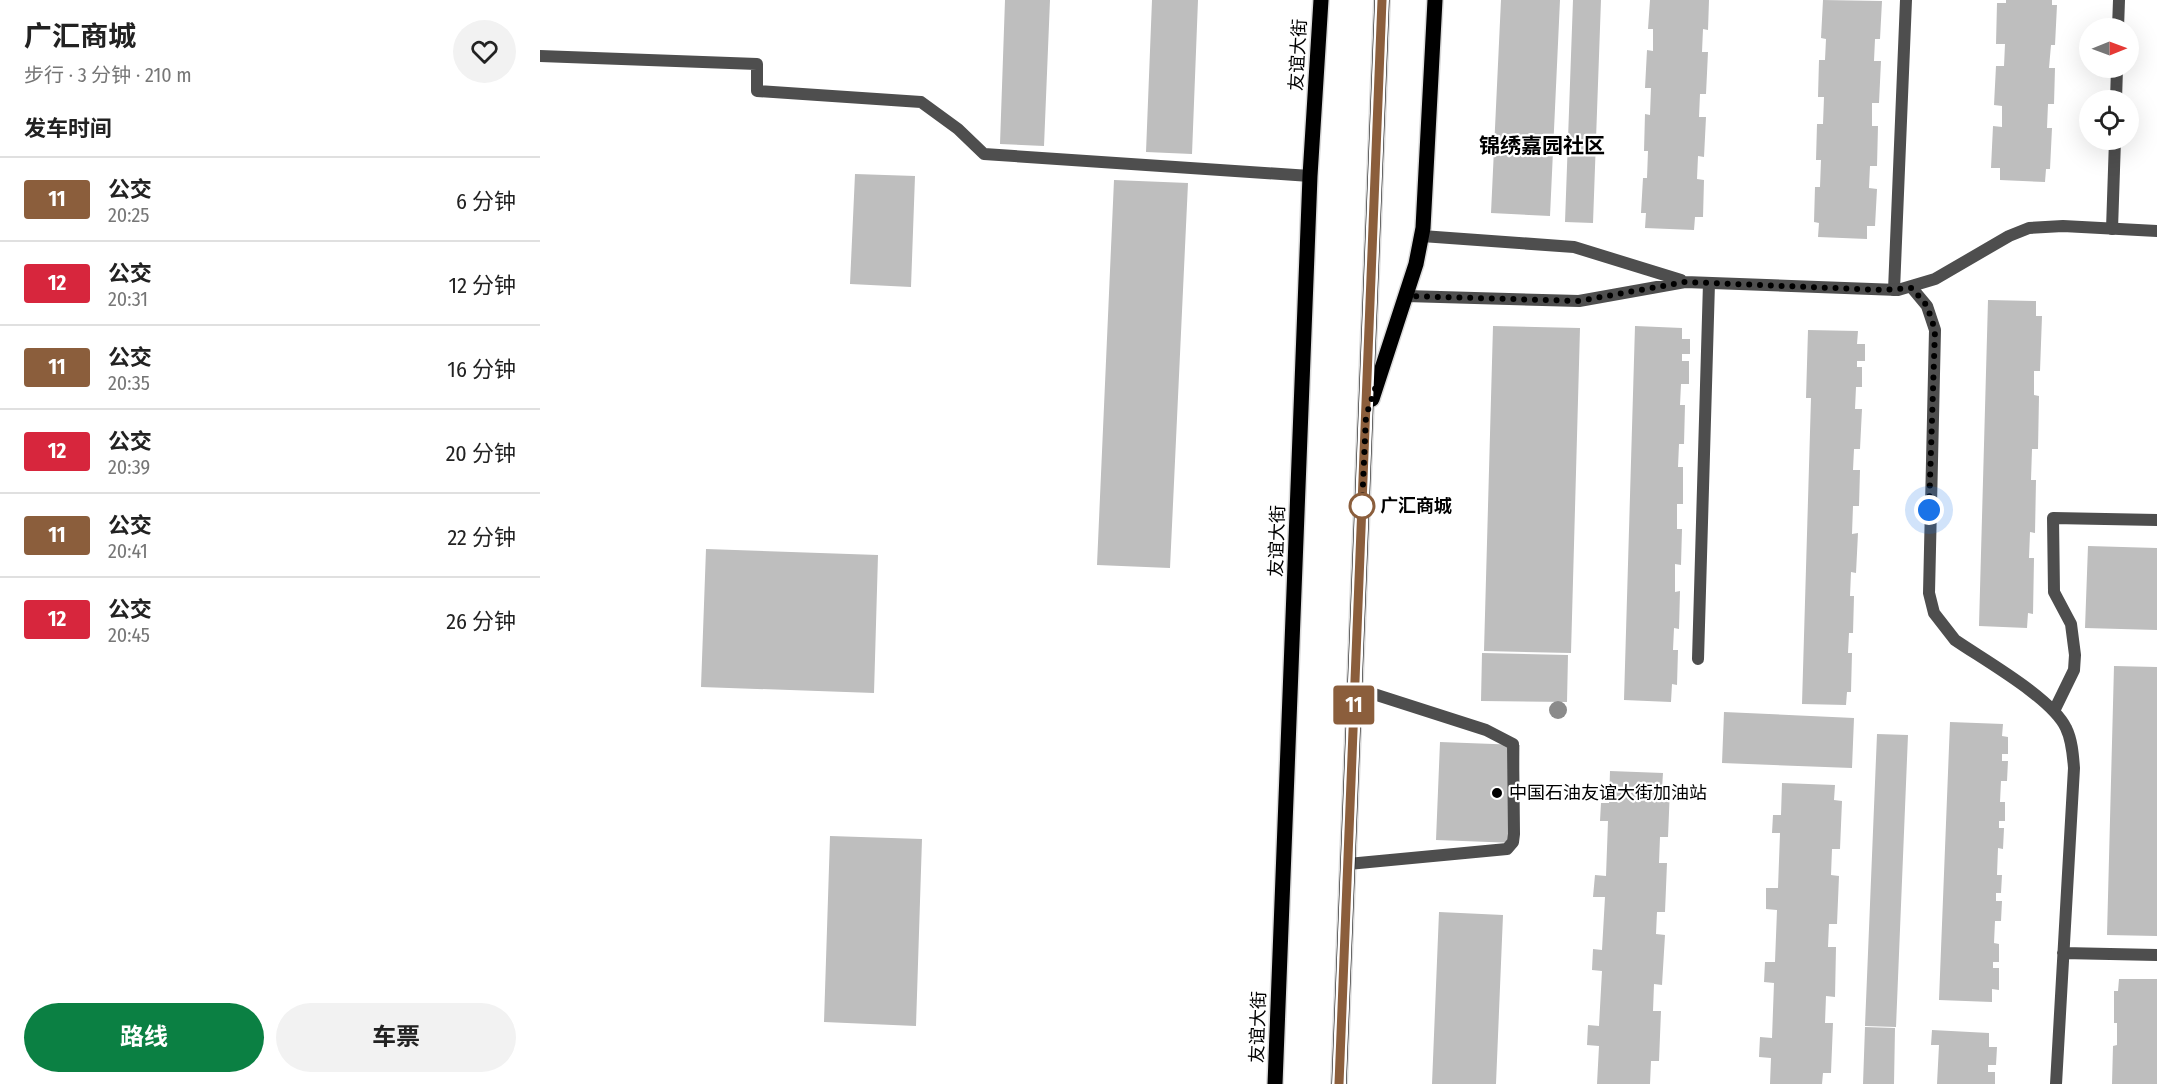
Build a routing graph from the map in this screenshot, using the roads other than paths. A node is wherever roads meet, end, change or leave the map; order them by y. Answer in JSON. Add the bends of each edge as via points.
{"nodes":[{"id":1,"x":1321,"y":0,"type":"edge"},
{"id":2,"x":1382,"y":0,"type":"edge"},
{"id":3,"x":1435,"y":0,"type":"edge"},
{"id":4,"x":1906,"y":0,"type":"edge"},
{"id":5,"x":2119,"y":0,"type":"edge"},
{"id":6,"x":2118,"y":18,"type":"edge"},
{"id":7,"x":540,"y":56,"type":"edge"},
{"id":8,"x":2115,"y":150,"type":"edge"},
{"id":9,"x":1310,"y":176,"type":"junction"},
{"id":10,"x":2112,"y":229,"type":"junction"},
{"id":11,"x":2157,"y":231,"type":"edge"},
{"id":12,"x":1422,"y":236,"type":"junction"},
{"id":13,"x":1685,"y":282,"type":"junction"},
{"id":14,"x":1709,"y":283,"type":"junction"},
{"id":15,"x":1912,"y":288,"type":"junction"},
{"id":16,"x":1894,"y":290,"type":"junction"},
{"id":17,"x":1406,"y":296,"type":"junction"},
{"id":18,"x":1366,"y":416,"type":"junction"},
{"id":19,"x":2157,"y":520,"type":"edge"},
{"id":20,"x":1698,"y":659,"type":"dead end"},
{"id":21,"x":1355,"y":688,"type":"junction"},
{"id":22,"x":2054,"y":711,"type":"junction"},
{"id":23,"x":1348,"y":864,"type":"junction"},
{"id":24,"x":2063,"y":953,"type":"junction"},
{"id":25,"x":2157,"y":955,"type":"edge"},
{"id":26,"x":1275,"y":1084,"type":"edge"},
{"id":27,"x":1339,"y":1084,"type":"edge"},
{"id":28,"x":2056,"y":1084,"type":"edge"}],
"edges":[{"from":1,"to":9,"type":"main road","name":"友谊大街"},
{"from":2,"to":18,"type":"main road"},
{"from":3,"to":12,"type":"main road"},
{"from":4,"to":16,"type":"street"},
{"from":5,"to":6,"type":"street"},
{"from":7,"to":9,"type":"street","via":[[757,64],[757,91],[921,102],[984,154]]},
{"from":8,"to":10,"type":"street"},
{"from":9,"to":26,"type":"main road","name":"友谊大街"},
{"from":10,"to":11,"type":"street"},
{"from":10,"to":15,"type":"street","via":[[2029,228]]},
{"from":12,"to":13,"type":"street","via":[[1574,247]]},
{"from":12,"to":17,"type":"main road"},
{"from":13,"to":14,"type":"street"},
{"from":13,"to":17,"type":"street","via":[[1579,301]]},
{"from":14,"to":16,"type":"street"},
{"from":14,"to":20,"type":"street"},
{"from":15,"to":16,"type":"street"},
{"from":15,"to":22,"type":"street","via":[[1927,306],[1935,330],[1930,603],[1942,627],[1955,640]]},
{"from":17,"to":18,"type":"main road"},
{"from":18,"to":21,"type":"main road"},
{"from":19,"to":22,"type":"street","via":[[2053,518],[2054,591],[2071,624],[2075,655],[2074,670]]},
{"from":21,"to":23,"type":"main road"},
{"from":21,"to":23,"type":"street","via":[[1486,730],[1513,744],[1514,834],[1507,849]]},
{"from":22,"to":24,"type":"street","via":[[2067,728],[2074,768]]},
{"from":23,"to":27,"type":"main road"},
{"from":24,"to":25,"type":"street"},
{"from":24,"to":28,"type":"street"}]}
